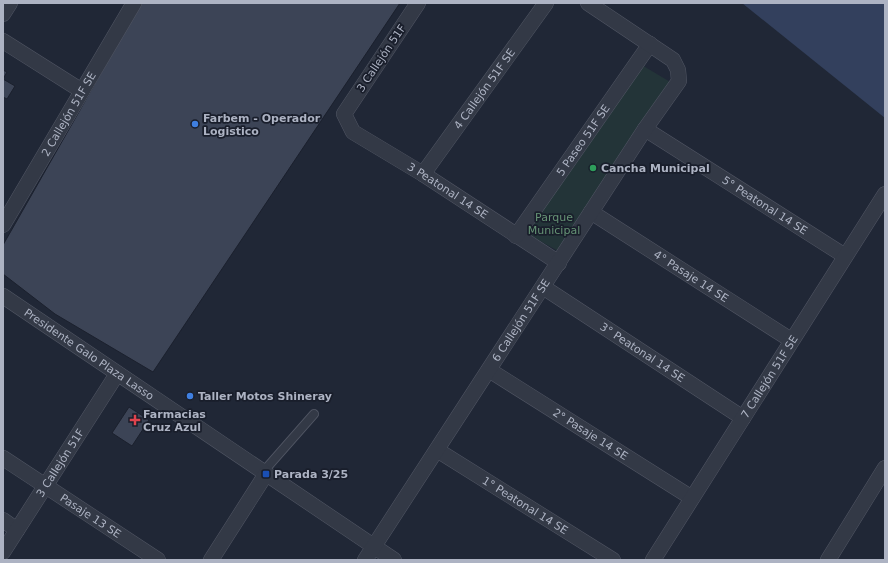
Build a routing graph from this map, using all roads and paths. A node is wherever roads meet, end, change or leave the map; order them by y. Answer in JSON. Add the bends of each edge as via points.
{"nodes":[{"id":1,"x":10,"y":3,"type":"edge"},
{"id":2,"x":134,"y":3,"type":"edge"},
{"id":3,"x":418,"y":3,"type":"edge"},
{"id":4,"x":546,"y":3,"type":"edge"},
{"id":5,"x":588,"y":3,"type":"edge"},
{"id":6,"x":3,"y":14,"type":"edge"},
{"id":7,"x":3,"y":41,"type":"edge"},
{"id":8,"x":650,"y":44,"type":"junction"},
{"id":9,"x":82,"y":91,"type":"junction"},
{"id":10,"x":344,"y":114,"type":"joint"},
{"id":11,"x":645,"y":129,"type":"junction"},
{"id":12,"x":423,"y":174,"type":"junction"},
{"id":13,"x":885,"y":194,"type":"edge"},
{"id":14,"x":591,"y":212,"type":"junction"},
{"id":15,"x":3,"y":225,"type":"edge"},
{"id":16,"x":516,"y":236,"type":"junction"},
{"id":17,"x":845,"y":256,"type":"junction"},
{"id":18,"x":558,"y":263,"type":"junction"},
{"id":19,"x":543,"y":287,"type":"junction"},
{"id":20,"x":3,"y":296,"type":"edge"},
{"id":21,"x":791,"y":340,"type":"junction"},
{"id":22,"x":489,"y":370,"type":"junction"},
{"id":23,"x":117,"y":374,"type":"junction"},
{"id":24,"x":314,"y":414,"type":"dead end"},
{"id":25,"x":742,"y":418,"type":"junction"},
{"id":26,"x":437,"y":450,"type":"junction"},
{"id":27,"x":3,"y":458,"type":"edge"},
{"id":28,"x":885,"y":468,"type":"edge"},
{"id":29,"x":264,"y":473,"type":"junction"},
{"id":30,"x":45,"y":486,"type":"junction"},
{"id":31,"x":692,"y":498,"type":"junction"},
{"id":32,"x":3,"y":520,"type":"edge"},
{"id":33,"x":17,"y":530,"type":"junction"},
{"id":34,"x":373,"y":547,"type":"junction"},
{"id":35,"x":3,"y":552,"type":"edge"},
{"id":36,"x":158,"y":560,"type":"edge"},
{"id":37,"x":211,"y":560,"type":"edge"},
{"id":38,"x":365,"y":560,"type":"edge"},
{"id":39,"x":394,"y":560,"type":"edge"},
{"id":40,"x":613,"y":560,"type":"edge"},
{"id":41,"x":653,"y":560,"type":"edge"},
{"id":42,"x":828,"y":560,"type":"edge"}],
"edges":[{"from":1,"to":6,"type":"street"},
{"from":2,"to":9,"type":"street","name":"2 Callejón 51F SE"},
{"from":3,"to":10,"type":"street","name":"3 Callejón 51F"},
{"from":4,"to":12,"type":"street","name":"4 Callejón 51F SE"},
{"from":5,"to":8,"type":"street"},
{"from":7,"to":9,"type":"street"},
{"from":8,"to":11,"type":"street","name":"6 Callejón 51F SE","via":[[673,60],[678,70],[678,81]]},
{"from":8,"to":16,"type":"street","name":"5 Paseo 51F SE"},
{"from":9,"to":15,"type":"street","name":"2 Callejón 51F SE"},
{"from":10,"to":12,"type":"street","name":"3 Peatonal 14 SE","via":[[353,132]]},
{"from":11,"to":14,"type":"street","name":"6 Callejón 51F SE"},
{"from":11,"to":17,"type":"street","name":"5° Peatonal 14 SE"},
{"from":12,"to":16,"type":"street","name":"3 Peatonal 14 SE"},
{"from":13,"to":17,"type":"street","name":"7 Callejón 51F SE"},
{"from":14,"to":18,"type":"street","name":"6 Callejón 51F SE"},
{"from":14,"to":21,"type":"street","name":"4° Pasaje 14 SE"},
{"from":16,"to":18,"type":"street","name":"3 Peatonal 14 SE"},
{"from":17,"to":21,"type":"street","name":"7 Callejón 51F SE"},
{"from":18,"to":19,"type":"street","name":"6 Callejón 51F SE"},
{"from":19,"to":22,"type":"street","name":"6 Callejón 51F SE"},
{"from":19,"to":25,"type":"street","name":"3° Peatonal 14 SE"},
{"from":20,"to":23,"type":"street","name":"Presidente Galo Plaza Lasso"},
{"from":21,"to":25,"type":"street","name":"7 Callejón 51F SE"},
{"from":22,"to":26,"type":"street","name":"6 Callejón 51F SE"},
{"from":22,"to":31,"type":"street","name":"2° Pasaje 14 SE"},
{"from":23,"to":29,"type":"street","name":"Presidente Galo Plaza Lasso"},
{"from":23,"to":30,"type":"street","name":"3 Callejón 51F"},
{"from":24,"to":29,"type":"lane"},
{"from":25,"to":31,"type":"street","name":"7 Callejón 51F SE"},
{"from":26,"to":34,"type":"street","name":"6 Callejón 51F SE"},
{"from":26,"to":40,"type":"street","name":"1° Peatonal 14 SE"},
{"from":27,"to":30,"type":"street","name":"Pasaje 13 SE"},
{"from":28,"to":42,"type":"street"},
{"from":29,"to":34,"type":"street","name":"Presidente Galo Plaza Lasso"},
{"from":29,"to":37,"type":"street"},
{"from":30,"to":33,"type":"street","name":"3 Callejón 51F"},
{"from":30,"to":36,"type":"street","name":"Pasaje 13 SE"},
{"from":31,"to":41,"type":"street","name":"7 Callejón 51F SE"},
{"from":32,"to":33,"type":"street"},
{"from":33,"to":35,"type":"street","name":"3 Callejón 51F"},
{"from":34,"to":38,"type":"street","name":"6 Callejón 51F SE"},
{"from":34,"to":39,"type":"street","name":"Presidente Galo Plaza Lasso"}]}
